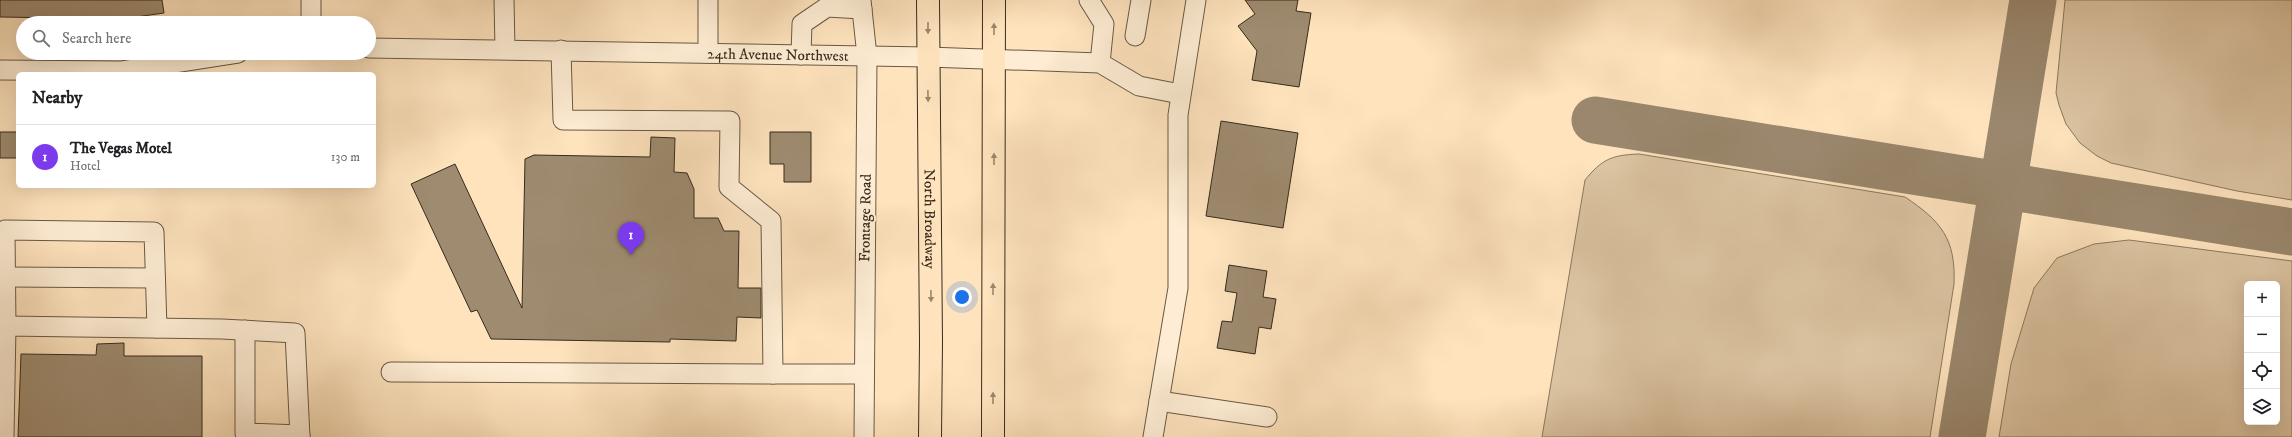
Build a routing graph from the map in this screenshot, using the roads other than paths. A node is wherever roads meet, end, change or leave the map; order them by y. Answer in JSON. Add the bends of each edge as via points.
{"nodes":[{"id":1,"x":311,"y":0,"type":"edge"},
{"id":2,"x":504,"y":0,"type":"edge"},
{"id":3,"x":708,"y":0,"type":"edge"},
{"id":4,"x":928,"y":0,"type":"edge"},
{"id":5,"x":994,"y":0,"type":"edge"},
{"id":6,"x":1089,"y":0,"type":"edge"},
{"id":7,"x":1142,"y":0,"type":"edge"},
{"id":8,"x":1196,"y":0,"type":"edge"},
{"id":9,"x":862,"y":4,"type":"edge"},
{"id":10,"x":311,"y":16,"type":"edge"},
{"id":11,"x":1135,"y":36,"type":"dead end"},
{"id":12,"x":376,"y":48,"type":"edge"},
{"id":13,"x":505,"y":49,"type":"junction"},
{"id":14,"x":561,"y":50,"type":"junction"},
{"id":15,"x":708,"y":53,"type":"junction"},
{"id":16,"x":801,"y":55,"type":"junction"},
{"id":17,"x":867,"y":56,"type":"junction"},
{"id":18,"x":928,"y":57,"type":"junction"},
{"id":19,"x":994,"y":59,"type":"junction"},
{"id":20,"x":193,"y":60,"type":"edge"},
{"id":21,"x":1100,"y":63,"type":"junction"},
{"id":22,"x":0,"y":70,"type":"edge"},
{"id":23,"x":1180,"y":94,"type":"junction"},
{"id":24,"x":6,"y":277,"type":"junction"},
{"id":25,"x":156,"y":278,"type":"junction"},
{"id":26,"x":6,"y":326,"type":"junction"},
{"id":27,"x":157,"y":328,"type":"junction"},
{"id":28,"x":245,"y":330,"type":"junction"},
{"id":29,"x":391,"y":372,"type":"dead end"},
{"id":30,"x":773,"y":374,"type":"junction"},
{"id":31,"x":863,"y":374,"type":"junction"},
{"id":32,"x":1159,"y":401,"type":"junction"},
{"id":33,"x":1267,"y":417,"type":"dead end"},
{"id":34,"x":300,"y":436,"type":"edge"},
{"id":35,"x":4,"y":437,"type":"edge"},
{"id":36,"x":864,"y":437,"type":"edge"},
{"id":37,"x":930,"y":437,"type":"edge"},
{"id":38,"x":993,"y":437,"type":"edge"},
{"id":39,"x":1153,"y":437,"type":"edge"}],
"edges":[{"from":1,"to":10,"type":"street"},
{"from":2,"to":13,"type":"street"},
{"from":3,"to":15,"type":"street"},
{"from":4,"to":18,"type":"main road","name":"North Broadway","one_way":true},
{"from":19,"to":5,"type":"main road","one_way":true},
{"from":6,"to":21,"type":"street","via":[[1104,24]]},
{"from":7,"to":11,"type":"street"},
{"from":8,"to":23,"type":"street"},
{"from":9,"to":16,"type":"street","via":[[827,7],[802,24]]},
{"from":9,"to":17,"type":"street","name":"Frontage Road"},
{"from":12,"to":13,"type":"street","name":"24th Avenue Northwest"},
{"from":13,"to":14,"type":"street","name":"24th Avenue Northwest"},
{"from":14,"to":15,"type":"street","name":"24th Avenue Northwest"},
{"from":14,"to":30,"type":"street","via":[[563,120],[730,121],[729,187],[771,221]]},
{"from":15,"to":16,"type":"street","name":"24th Avenue Northwest"},
{"from":16,"to":17,"type":"street","name":"24th Avenue Northwest"},
{"from":17,"to":18,"type":"street","name":"24th Avenue Northwest"},
{"from":17,"to":31,"type":"street","name":"Frontage Road"},
{"from":18,"to":19,"type":"street","name":"24th Avenue Northwest"},
{"from":18,"to":37,"type":"main road","name":"North Broadway","one_way":true},
{"from":19,"to":21,"type":"street","name":"24th Avenue Northwest"},
{"from":38,"to":19,"type":"main road","one_way":true},
{"from":20,"to":22,"type":"street","via":[[122,71]]},
{"from":21,"to":23,"type":"street","name":"24th Avenue Northwest","via":[[1138,86]]},
{"from":23,"to":32,"type":"street","via":[[1178,288]]},
{"from":24,"to":25,"type":"street"},
{"from":24,"to":25,"type":"street","via":[[5,230],[154,232]]},
{"from":24,"to":26,"type":"street"},
{"from":25,"to":27,"type":"street"},
{"from":26,"to":27,"type":"street"},
{"from":26,"to":35,"type":"street"},
{"from":27,"to":28,"type":"street"},
{"from":28,"to":34,"type":"street","via":[[295,333]]},
{"from":28,"to":34,"type":"street","via":[[246,433]]},
{"from":29,"to":30,"type":"street"},
{"from":30,"to":31,"type":"street"},
{"from":31,"to":36,"type":"street","name":"Frontage Road"},
{"from":32,"to":33,"type":"street"},
{"from":32,"to":39,"type":"street"}]}
